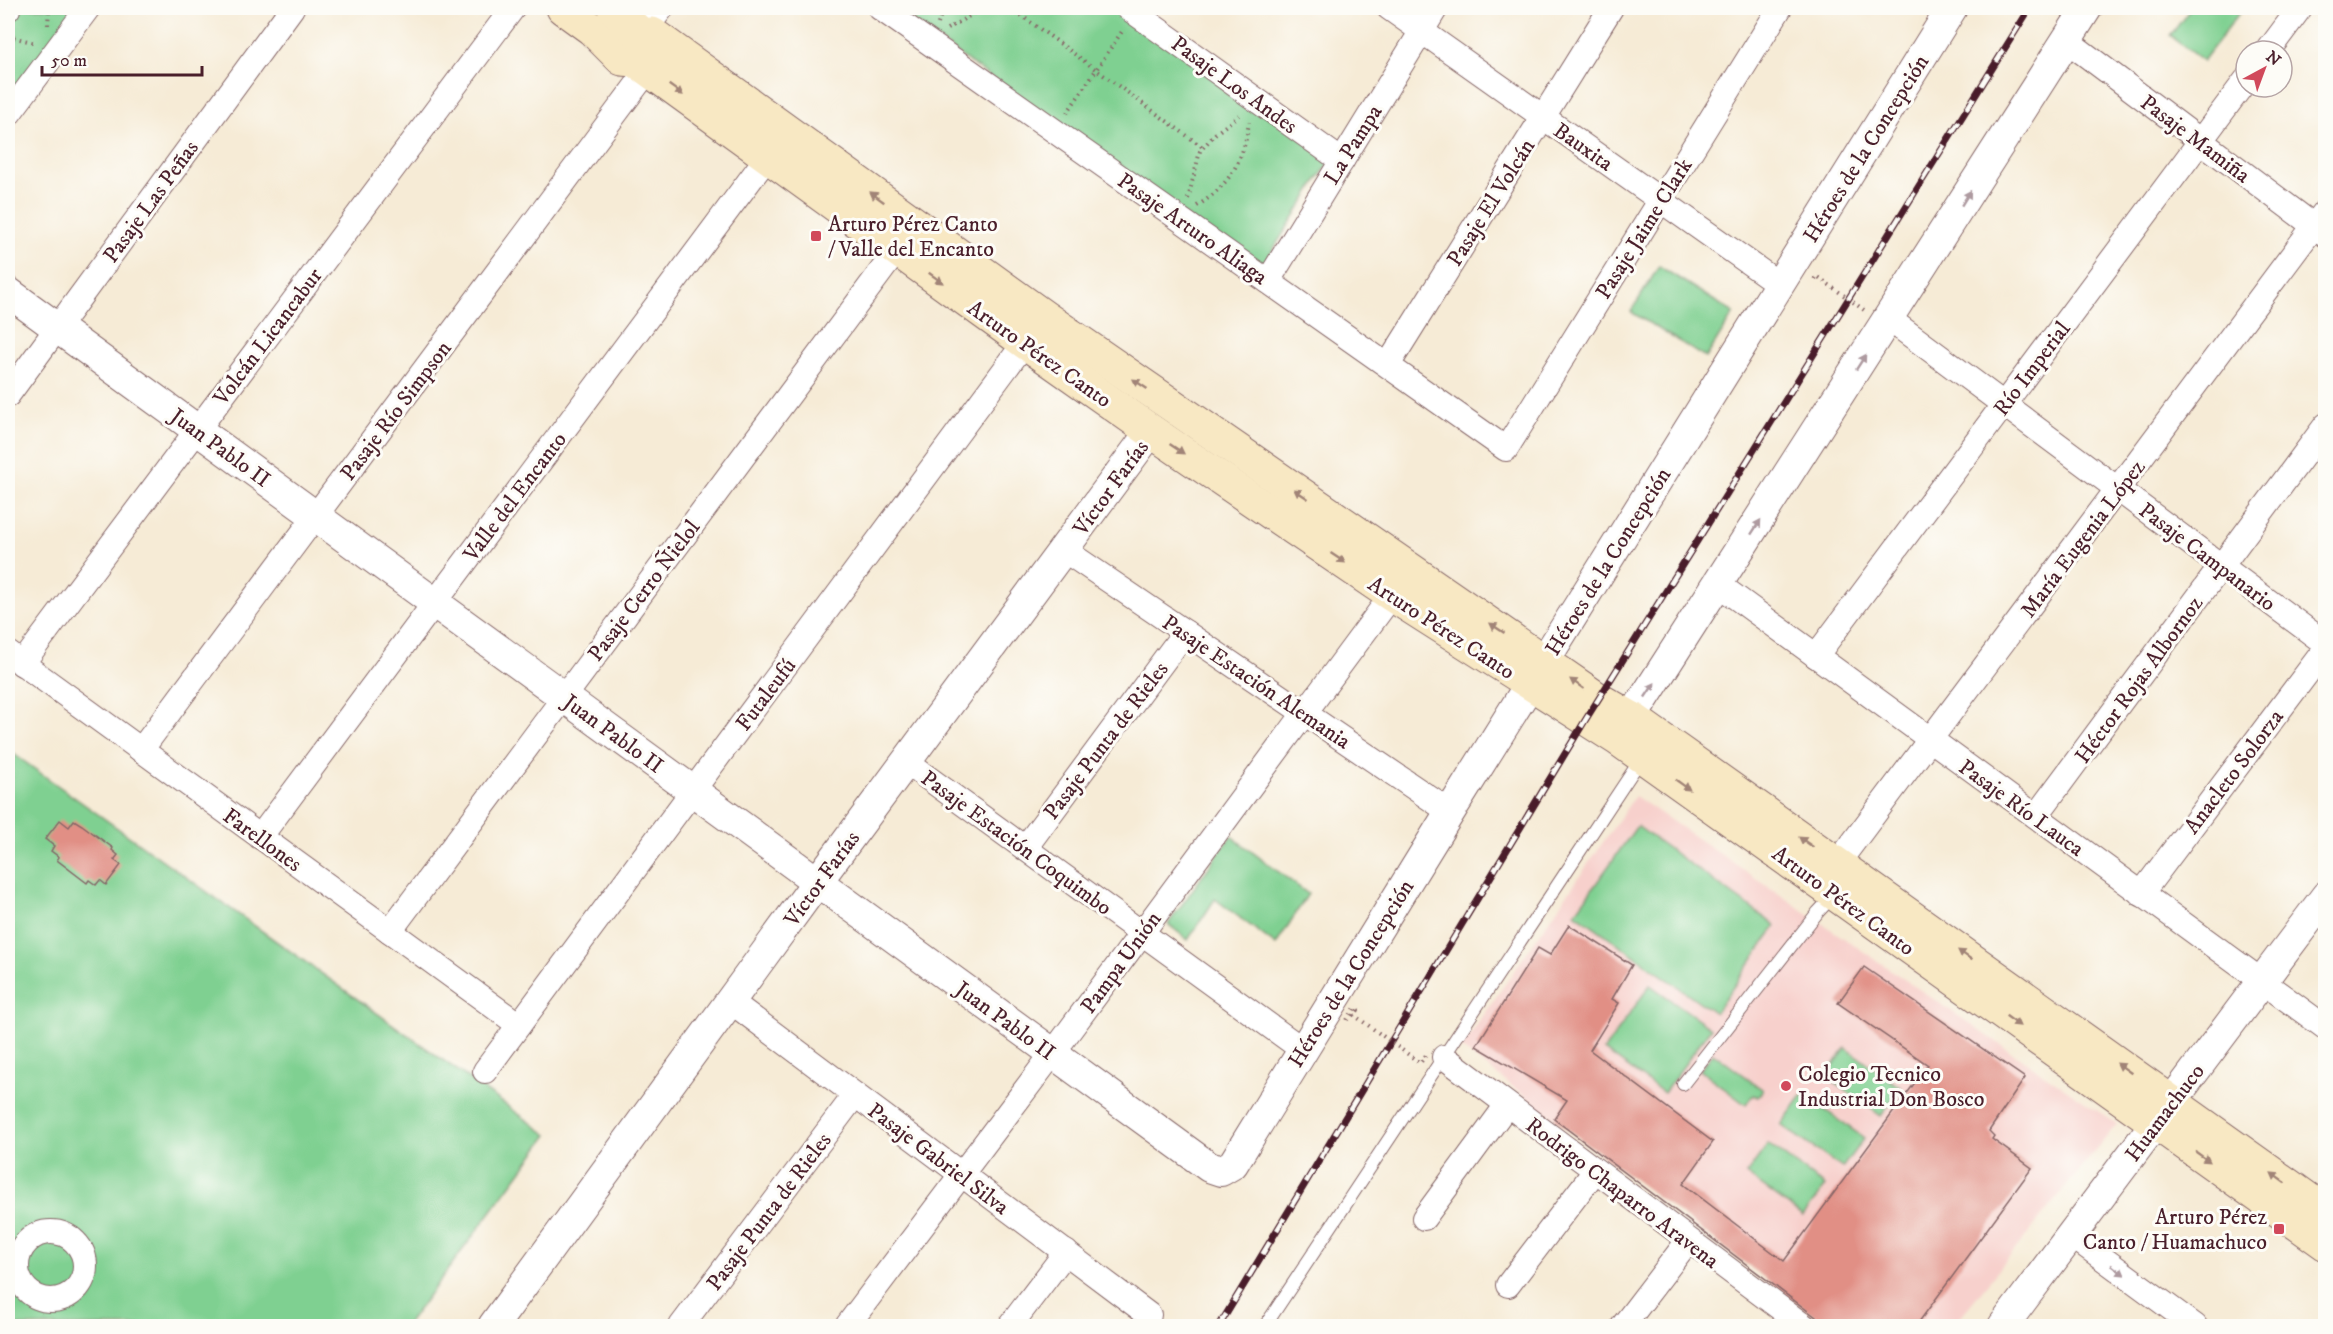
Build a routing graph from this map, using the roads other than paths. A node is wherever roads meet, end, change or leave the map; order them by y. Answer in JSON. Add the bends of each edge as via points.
{"nodes":[{"id":1,"x":88,"y":8,"type":"edge"},
{"id":2,"x":292,"y":8,"type":"edge"},
{"id":3,"x":513,"y":8,"type":"edge"},
{"id":4,"x":562,"y":8,"type":"edge"},
{"id":5,"x":614,"y":8,"type":"edge"},
{"id":6,"x":662,"y":8,"type":"edge"},
{"id":7,"x":880,"y":8,"type":"edge"},
{"id":8,"x":1389,"y":8,"type":"edge"},
{"id":9,"x":1436,"y":8,"type":"edge"},
{"id":10,"x":1611,"y":8,"type":"edge"},
{"id":11,"x":1780,"y":8,"type":"edge"},
{"id":12,"x":1952,"y":8,"type":"edge"},
{"id":13,"x":2087,"y":8,"type":"edge"},
{"id":14,"x":2300,"y":8,"type":"edge"},
{"id":15,"x":1126,"y":18,"type":"edge"},
{"id":16,"x":1422,"y":31,"type":"junction"},
{"id":17,"x":2277,"y":39,"type":"edge"},
{"id":18,"x":2066,"y":40,"type":"junction"},
{"id":19,"x":637,"y":55,"type":"junction"},
{"id":20,"x":2234,"y":96,"type":"edge"},
{"id":21,"x":8,"y":115,"type":"edge"},
{"id":22,"x":1543,"y":117,"type":"junction"},
{"id":23,"x":2200,"y":141,"type":"junction"},
{"id":24,"x":768,"y":156,"type":"junction"},
{"id":25,"x":1342,"y":161,"type":"junction"},
{"id":26,"x":1660,"y":200,"type":"junction"},
{"id":27,"x":2322,"y":224,"type":"edge"},
{"id":28,"x":897,"y":250,"type":"junction"},
{"id":29,"x":1268,"y":281,"type":"junction"},
{"id":30,"x":1779,"y":284,"type":"junction"},
{"id":31,"x":8,"y":292,"type":"edge"},
{"id":32,"x":1889,"y":319,"type":"junction"},
{"id":33,"x":57,"y":328,"type":"junction"},
{"id":34,"x":1035,"y":330,"type":"junction"},
{"id":35,"x":1388,"y":365,"type":"junction"},
{"id":36,"x":8,"y":395,"type":"edge"},
{"id":37,"x":2004,"y":404,"type":"junction"},
{"id":38,"x":2325,"y":425,"type":"edge"},
{"id":39,"x":197,"y":430,"type":"junction"},
{"id":40,"x":1151,"y":431,"type":"junction"},
{"id":41,"x":1506,"y":449,"type":"joint"},
{"id":42,"x":2118,"y":489,"type":"junction"},
{"id":43,"x":315,"y":516,"type":"junction"},
{"id":44,"x":1064,"y":550,"type":"junction"},
{"id":45,"x":2221,"y":566,"type":"junction"},
{"id":46,"x":1719,"y":585,"type":"junction"},
{"id":47,"x":1392,"y":595,"type":"junction"},
{"id":48,"x":435,"y":603,"type":"junction"},
{"id":49,"x":1185,"y":632,"type":"junction"},
{"id":50,"x":2325,"y":646,"type":"edge"},
{"id":51,"x":1816,"y":656,"type":"junction"},
{"id":52,"x":15,"y":658,"type":"edge"},
{"id":53,"x":1537,"y":673,"type":"junction"},
{"id":54,"x":564,"y":697,"type":"junction"},
{"id":55,"x":1304,"y":713,"type":"junction"},
{"id":56,"x":1638,"y":738,"type":"junction"},
{"id":57,"x":1931,"y":740,"type":"junction"},
{"id":58,"x":141,"y":750,"type":"junction"},
{"id":59,"x":906,"y":762,"type":"junction"},
{"id":60,"x":693,"y":791,"type":"junction"},
{"id":61,"x":1450,"y":812,"type":"junction"},
{"id":62,"x":2036,"y":816,"type":"junction"},
{"id":63,"x":260,"y":837,"type":"junction"},
{"id":64,"x":1025,"y":848,"type":"junction"},
{"id":65,"x":1836,"y":879,"type":"junction"},
{"id":66,"x":817,"y":882,"type":"junction"},
{"id":67,"x":2141,"y":894,"type":"junction"},
{"id":68,"x":2325,"y":896,"type":"edge"},
{"id":69,"x":390,"y":931,"type":"junction"},
{"id":70,"x":1142,"y":933,"type":"junction"},
{"id":71,"x":2262,"y":981,"type":"junction"},
{"id":72,"x":730,"y":1001,"type":"junction"},
{"id":73,"x":519,"y":1025,"type":"junction"},
{"id":74,"x":2325,"y":1028,"type":"edge"},
{"id":75,"x":1303,"y":1050,"type":"junction"},
{"id":76,"x":1053,"y":1053,"type":"junction"},
{"id":77,"x":1435,"y":1056,"type":"junction"},
{"id":78,"x":484,"y":1071,"type":"dead end"},
{"id":79,"x":1683,"y":1084,"type":"dead end"},
{"id":80,"x":855,"y":1095,"type":"junction"},
{"id":81,"x":1507,"y":1105,"type":"junction"},
{"id":82,"x":2163,"y":1113,"type":"junction"},
{"id":83,"x":1221,"y":1171,"type":"joint"},
{"id":84,"x":1595,"y":1171,"type":"junction"},
{"id":85,"x":962,"y":1174,"type":"junction"},
{"id":86,"x":2325,"y":1212,"type":"edge"},
{"id":87,"x":1424,"y":1218,"type":"dead end"},
{"id":88,"x":2071,"y":1235,"type":"junction"},
{"id":89,"x":33,"y":1237,"type":"junction"},
{"id":90,"x":8,"y":1241,"type":"edge"},
{"id":91,"x":1688,"y":1241,"type":"junction"},
{"id":92,"x":2325,"y":1244,"type":"edge"},
{"id":93,"x":1066,"y":1252,"type":"junction"},
{"id":94,"x":15,"y":1280,"type":"edge"},
{"id":95,"x":1508,"y":1285,"type":"dead end"},
{"id":96,"x":1149,"y":1315,"type":"dead end"},
{"id":97,"x":1795,"y":1324,"type":"edge"},
{"id":98,"x":496,"y":1325,"type":"edge"},
{"id":99,"x":681,"y":1326,"type":"edge"},
{"id":100,"x":847,"y":1326,"type":"edge"},
{"id":101,"x":1010,"y":1326,"type":"edge"},
{"id":102,"x":1265,"y":1326,"type":"edge"},
{"id":103,"x":1623,"y":1326,"type":"edge"},
{"id":104,"x":2003,"y":1326,"type":"edge"},
{"id":105,"x":2195,"y":1326,"type":"edge"}],
"edges":[{"from":1,"to":21,"type":"street"},
{"from":2,"to":33,"type":"street","name":"Pasaje Las Peñas"},
{"from":3,"to":39,"type":"street","name":"Volcán Licancabur"},
{"from":4,"to":19,"type":"main road","name":"Arturo Pérez Canto"},
{"from":5,"to":19,"type":"main road","name":"Arturo Pérez Canto"},
{"from":6,"to":19,"type":"street","name":"Pasaje Río Simpson"},
{"from":7,"to":29,"type":"street","name":"Pasaje Arturo Aliaga"},
{"from":8,"to":16,"type":"street","name":"Bauxita"},
{"from":9,"to":16,"type":"street","name":"La Pampa"},
{"from":10,"to":22,"type":"street","name":"Pasaje El Volcán"},
{"from":11,"to":26,"type":"street","name":"Pasaje Jaime Clark"},
{"from":12,"to":30,"type":"street","name":"Héroes de la Concepción"},
{"from":13,"to":18,"type":"street"},
{"from":14,"to":17,"type":"street"},
{"from":15,"to":25,"type":"street","name":"Pasaje Los Andes"},
{"from":16,"to":22,"type":"street","name":"Bauxita"},
{"from":16,"to":25,"type":"street","name":"La Pampa"},
{"from":18,"to":23,"type":"street","name":"Pasaje Mamiña"},
{"from":32,"to":18,"type":"street","one_way":true},
{"from":19,"to":24,"type":"main road","name":"Arturo Pérez Canto","one_way":true},
{"from":34,"to":19,"type":"main road","name":"Arturo Pérez Canto","one_way":true,"via":[[652,34]]},
{"from":19,"to":43,"type":"street","name":"Pasaje Río Simpson"},
{"from":20,"to":23,"type":"street","name":"Río Imperial"},
{"from":22,"to":26,"type":"street","name":"Bauxita"},
{"from":22,"to":35,"type":"street","name":"Pasaje El Volcán"},
{"from":23,"to":27,"type":"street","name":"Pasaje Mamiña"},
{"from":23,"to":37,"type":"street","name":"Río Imperial"},
{"from":24,"to":28,"type":"main road","name":"Arturo Pérez Canto"},
{"from":24,"to":48,"type":"street","name":"Valle del Encanto"},
{"from":25,"to":29,"type":"street","name":"La Pampa"},
{"from":26,"to":30,"type":"street","name":"Bauxita"},
{"from":26,"to":41,"type":"street","name":"Pasaje Jaime Clark"},
{"from":27,"to":42,"type":"street","name":"María Eugenia López"},
{"from":28,"to":34,"type":"main road","name":"Arturo Pérez Canto","one_way":true},
{"from":28,"to":54,"type":"street","name":"Pasaje Cerro Ñielol"},
{"from":29,"to":35,"type":"street","name":"Pasaje Arturo Aliaga"},
{"from":30,"to":53,"type":"street","name":"Héroes de la Concepción"},
{"from":31,"to":33,"type":"street","name":"Juan Pablo II"},
{"from":32,"to":37,"type":"street","name":"Pasaje Campanario"},
{"from":46,"to":32,"type":"street","one_way":true},
{"from":33,"to":36,"type":"street","name":"Pasaje Las Peñas"},
{"from":33,"to":39,"type":"street","name":"Juan Pablo II"},
{"from":34,"to":40,"type":"main road","name":"Arturo Pérez Canto"},
{"from":53,"to":34,"type":"main road","name":"Arturo Pérez Canto","one_way":true},
{"from":34,"to":60,"type":"street","name":"Futaleufú"},
{"from":35,"to":41,"type":"street","name":"Pasaje Arturo Aliaga"},
{"from":37,"to":42,"type":"street","name":"Pasaje Campanario"},
{"from":37,"to":51,"type":"street","name":"Río Imperial"},
{"from":38,"to":45,"type":"street","name":"Héctor Rojas Albornoz"},
{"from":39,"to":43,"type":"street","name":"Juan Pablo II"},
{"from":39,"to":52,"type":"street","name":"Volcán Licancabur"},
{"from":40,"to":44,"type":"street","name":"Víctor Farías"},
{"from":40,"to":47,"type":"main road","name":"Arturo Pérez Canto","one_way":true},
{"from":42,"to":45,"type":"street","name":"Pasaje Campanario"},
{"from":42,"to":57,"type":"street","name":"María Eugenia López"},
{"from":43,"to":48,"type":"street","name":"Juan Pablo II"},
{"from":43,"to":58,"type":"street","name":"Pasaje Río Simpson"},
{"from":44,"to":49,"type":"street","name":"Pasaje Estación Alemania"},
{"from":44,"to":59,"type":"street","name":"Víctor Farías"},
{"from":45,"to":50,"type":"street","name":"Pasaje Campanario"},
{"from":45,"to":62,"type":"street","name":"Héctor Rojas Albornoz"},
{"from":46,"to":51,"type":"street","name":"Pasaje Río Lauca"},
{"from":56,"to":46,"type":"street","one_way":true,"via":[[1642,701]]},
{"from":47,"to":53,"type":"main road","name":"Arturo Pérez Canto"},
{"from":47,"to":55,"type":"street","name":"Pampa Unión"},
{"from":48,"to":54,"type":"street","name":"Juan Pablo II"},
{"from":48,"to":63,"type":"street","name":"Valle del Encanto"},
{"from":49,"to":55,"type":"street","name":"Pasaje Estación Alemania"},
{"from":49,"to":64,"type":"street","name":"Pasaje Punta de Rieles"},
{"from":50,"to":67,"type":"street","name":"Anacleto Solorza"},
{"from":51,"to":57,"type":"street","name":"Pasaje Río Lauca"},
{"from":52,"to":58,"type":"street","name":"Farellones"},
{"from":53,"to":56,"type":"main road","name":"Arturo Pérez Canto"},
{"from":53,"to":61,"type":"street","name":"Héroes de la Concepción"},
{"from":54,"to":60,"type":"street","name":"Juan Pablo II"},
{"from":54,"to":69,"type":"street","name":"Pasaje Cerro Ñielol"},
{"from":55,"to":61,"type":"street","name":"Pasaje Estación Alemania"},
{"from":55,"to":70,"type":"street","name":"Pampa Unión"},
{"from":56,"to":65,"type":"main road","name":"Arturo Pérez Canto"},
{"from":56,"to":77,"type":"lane"},
{"from":57,"to":62,"type":"street","name":"Pasaje Río Lauca"},
{"from":57,"to":65,"type":"street","name":"María Eugenia López"},
{"from":58,"to":63,"type":"street","name":"Farellones"},
{"from":59,"to":64,"type":"street","name":"Pasaje Estación Coquimbo"},
{"from":59,"to":66,"type":"street","name":"Víctor Farías"},
{"from":60,"to":66,"type":"street","name":"Juan Pablo II"},
{"from":60,"to":73,"type":"street","name":"Futaleufú"},
{"from":61,"to":75,"type":"street","name":"Héroes de la Concepción"},
{"from":62,"to":67,"type":"street","name":"Pasaje Río Lauca"},
{"from":63,"to":69,"type":"street","name":"Farellones"},
{"from":64,"to":70,"type":"street","name":"Pasaje Estación Coquimbo"},
{"from":65,"to":79,"type":"lane","via":[[1818,912]]},
{"from":65,"to":82,"type":"main road","name":"Arturo Pérez Canto"},
{"from":66,"to":72,"type":"street","name":"Víctor Farías"},
{"from":66,"to":76,"type":"street","name":"Juan Pablo II"},
{"from":67,"to":71,"type":"street","name":"Pasaje Río Lauca"},
{"from":68,"to":71,"type":"street","name":"Huamachuco"},
{"from":69,"to":73,"type":"street","name":"Farellones"},
{"from":70,"to":75,"type":"street","name":"Pasaje Estación Coquimbo"},
{"from":70,"to":76,"type":"street","name":"Pampa Unión"},
{"from":71,"to":74,"type":"street","name":"Pasaje Río Lauca"},
{"from":71,"to":82,"type":"street","name":"Huamachuco"},
{"from":72,"to":80,"type":"street","name":"Pasaje Gabriel Silva"},
{"from":72,"to":98,"type":"street","name":"Víctor Farías"},
{"from":73,"to":78,"type":"street","name":"Futaleufú"},
{"from":75,"to":83,"type":"street","name":"Héroes de la Concepción","via":[[1233,1164]]},
{"from":76,"to":83,"type":"street","name":"Juan Pablo II","via":[[1209,1167]]},
{"from":76,"to":85,"type":"street","name":"Pampa Unión"},
{"from":77,"to":81,"type":"street","name":"Rodrigo Chaparro Aravena"},
{"from":77,"to":102,"type":"lane"},
{"from":80,"to":85,"type":"street","name":"Pasaje Gabriel Silva"},
{"from":80,"to":99,"type":"street","name":"Pasaje Punta de Rieles"},
{"from":81,"to":84,"type":"street","name":"Rodrigo Chaparro Aravena"},
{"from":81,"to":87,"type":"street"},
{"from":86,"to":82,"type":"main road","name":"Arturo Pérez Canto","one_way":true},
{"from":82,"to":88,"type":"street","name":"Huamachuco"},
{"from":82,"to":92,"type":"main road","name":"Arturo Pérez Canto","one_way":true},
{"from":84,"to":91,"type":"street","name":"Rodrigo Chaparro Aravena"},
{"from":84,"to":95,"type":"street"},
{"from":85,"to":93,"type":"street","name":"Pasaje Gabriel Silva"},
{"from":85,"to":100,"type":"street","name":"Pampa Unión"},
{"from":88,"to":104,"type":"street","name":"Huamachuco"},
{"from":88,"to":105,"type":"street","one_way":true},
{"from":89,"to":90,"type":"street"},
{"from":89,"to":94,"type":"street","via":[[24,1244]]},
{"from":89,"to":94,"type":"street","via":[[53,1232],[73,1240],[85,1261],[80,1284],[63,1298],[51,1300],[29,1293]]},
{"from":91,"to":97,"type":"street","name":"Rodrigo Chaparro Aravena"},
{"from":91,"to":103,"type":"street"},
{"from":93,"to":96,"type":"street","name":"Pasaje Gabriel Silva"},
{"from":93,"to":101,"type":"street"}]}
